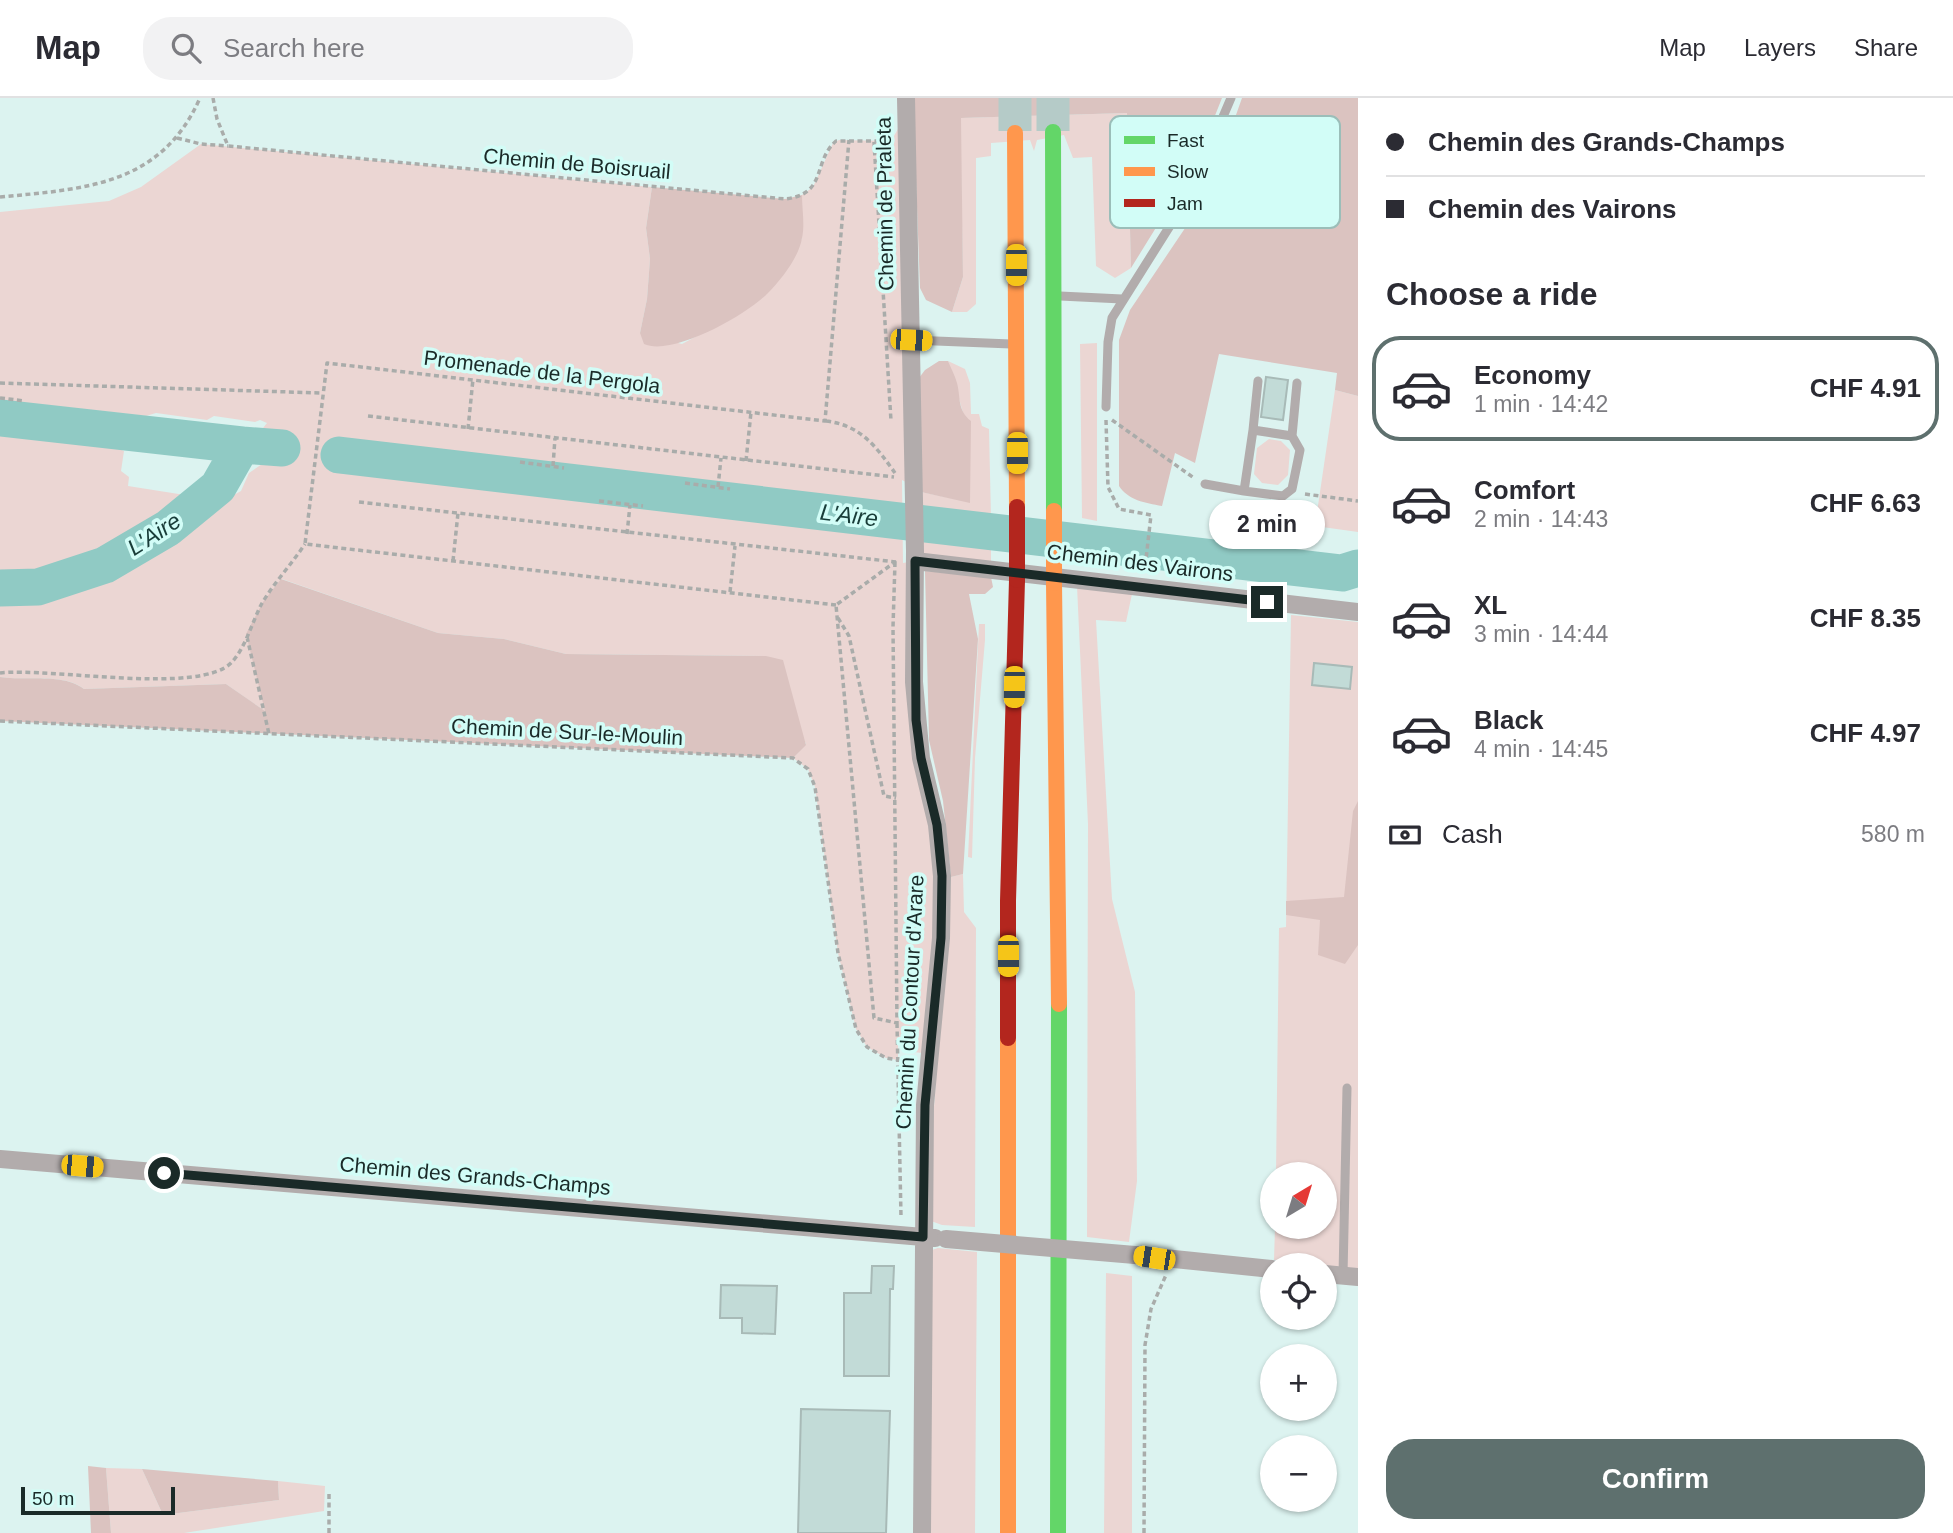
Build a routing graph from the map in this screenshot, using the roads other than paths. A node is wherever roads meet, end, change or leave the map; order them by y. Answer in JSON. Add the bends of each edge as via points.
{"nodes":[{"id":1,"x":906,"y":98,"type":"edge"},
{"id":2,"x":1231,"y":98,"type":"edge"},
{"id":3,"x":1223,"y":116,"type":"edge"},
{"id":4,"x":1053,"y":132,"type":"tunnel mouth"},
{"id":5,"x":1015,"y":133,"type":"tunnel mouth"},
{"id":6,"x":1168,"y":228,"type":"edge"},
{"id":7,"x":1053,"y":296,"type":"junction"},
{"id":8,"x":1122,"y":299,"type":"junction"},
{"id":9,"x":911,"y":340,"type":"junction"},
{"id":10,"x":1017,"y":345,"type":"junction"},
{"id":11,"x":1258,"y":381,"type":"dead end"},
{"id":12,"x":1297,"y":383,"type":"dead end"},
{"id":13,"x":1106,"y":407,"type":"dead end"},
{"id":14,"x":1253,"y":430,"type":"junction"},
{"id":15,"x":1292,"y":436,"type":"junction"},
{"id":16,"x":1205,"y":484,"type":"road end"},
{"id":17,"x":1244,"y":491,"type":"junction"},
{"id":18,"x":915,"y":556,"type":"junction"},
{"id":19,"x":1358,"y":612,"type":"edge"},
{"id":20,"x":1347,"y":1088,"type":"dead end"},
{"id":21,"x":0,"y":1159,"type":"edge"},
{"id":22,"x":923,"y":1237,"type":"junction"},
{"id":23,"x":1260,"y":1268,"type":"edge"},
{"id":24,"x":1351,"y":1276,"type":"edge"},
{"id":25,"x":922,"y":1533,"type":"edge"},
{"id":26,"x":1008,"y":1533,"type":"edge"},
{"id":27,"x":1058,"y":1533,"type":"edge"}],
"edges":[{"from":1,"to":9,"type":"street","name":"Chemin de Praleta"},
{"from":2,"to":3,"type":"lane"},
{"from":4,"to":7,"type":"highway"},
{"from":5,"to":10,"type":"highway"},
{"from":6,"to":8,"type":"lane"},
{"from":7,"to":8,"type":"lane"},
{"from":7,"to":27,"type":"highway","bridge":true,"via":[[1059,904]]},
{"from":8,"to":13,"type":"lane","via":[[1112,318],[1108,342]]},
{"from":9,"to":10,"type":"lane"},
{"from":9,"to":18,"type":"street","name":"Chemin de Praleta"},
{"from":10,"to":26,"type":"highway","bridge":true,"via":[[1017,580],[1008,901]]},
{"from":11,"to":14,"type":"lane"},
{"from":12,"to":15,"type":"lane"},
{"from":14,"to":15,"type":"lane"},
{"from":14,"to":17,"type":"lane"},
{"from":15,"to":17,"type":"lane","via":[[1300,450],[1295,482],[1288,493]]},
{"from":16,"to":17,"type":"lane"},
{"from":18,"to":19,"type":"street","name":"Chemin des Vairons"},
{"from":18,"to":22,"type":"street","name":"Chemin du Contour d'Arare","via":[[916,720],[942,876],[941,938],[925,1105]]},
{"from":20,"to":24,"type":"lane"},
{"from":21,"to":22,"type":"street","name":"Chemin des Grands-Champs"},
{"from":22,"to":23,"type":"street","name":"Chemin des Grands-Champs","bridge":true},
{"from":22,"to":25,"type":"street","name":"Chemin du Contour d'Arare"}]}
